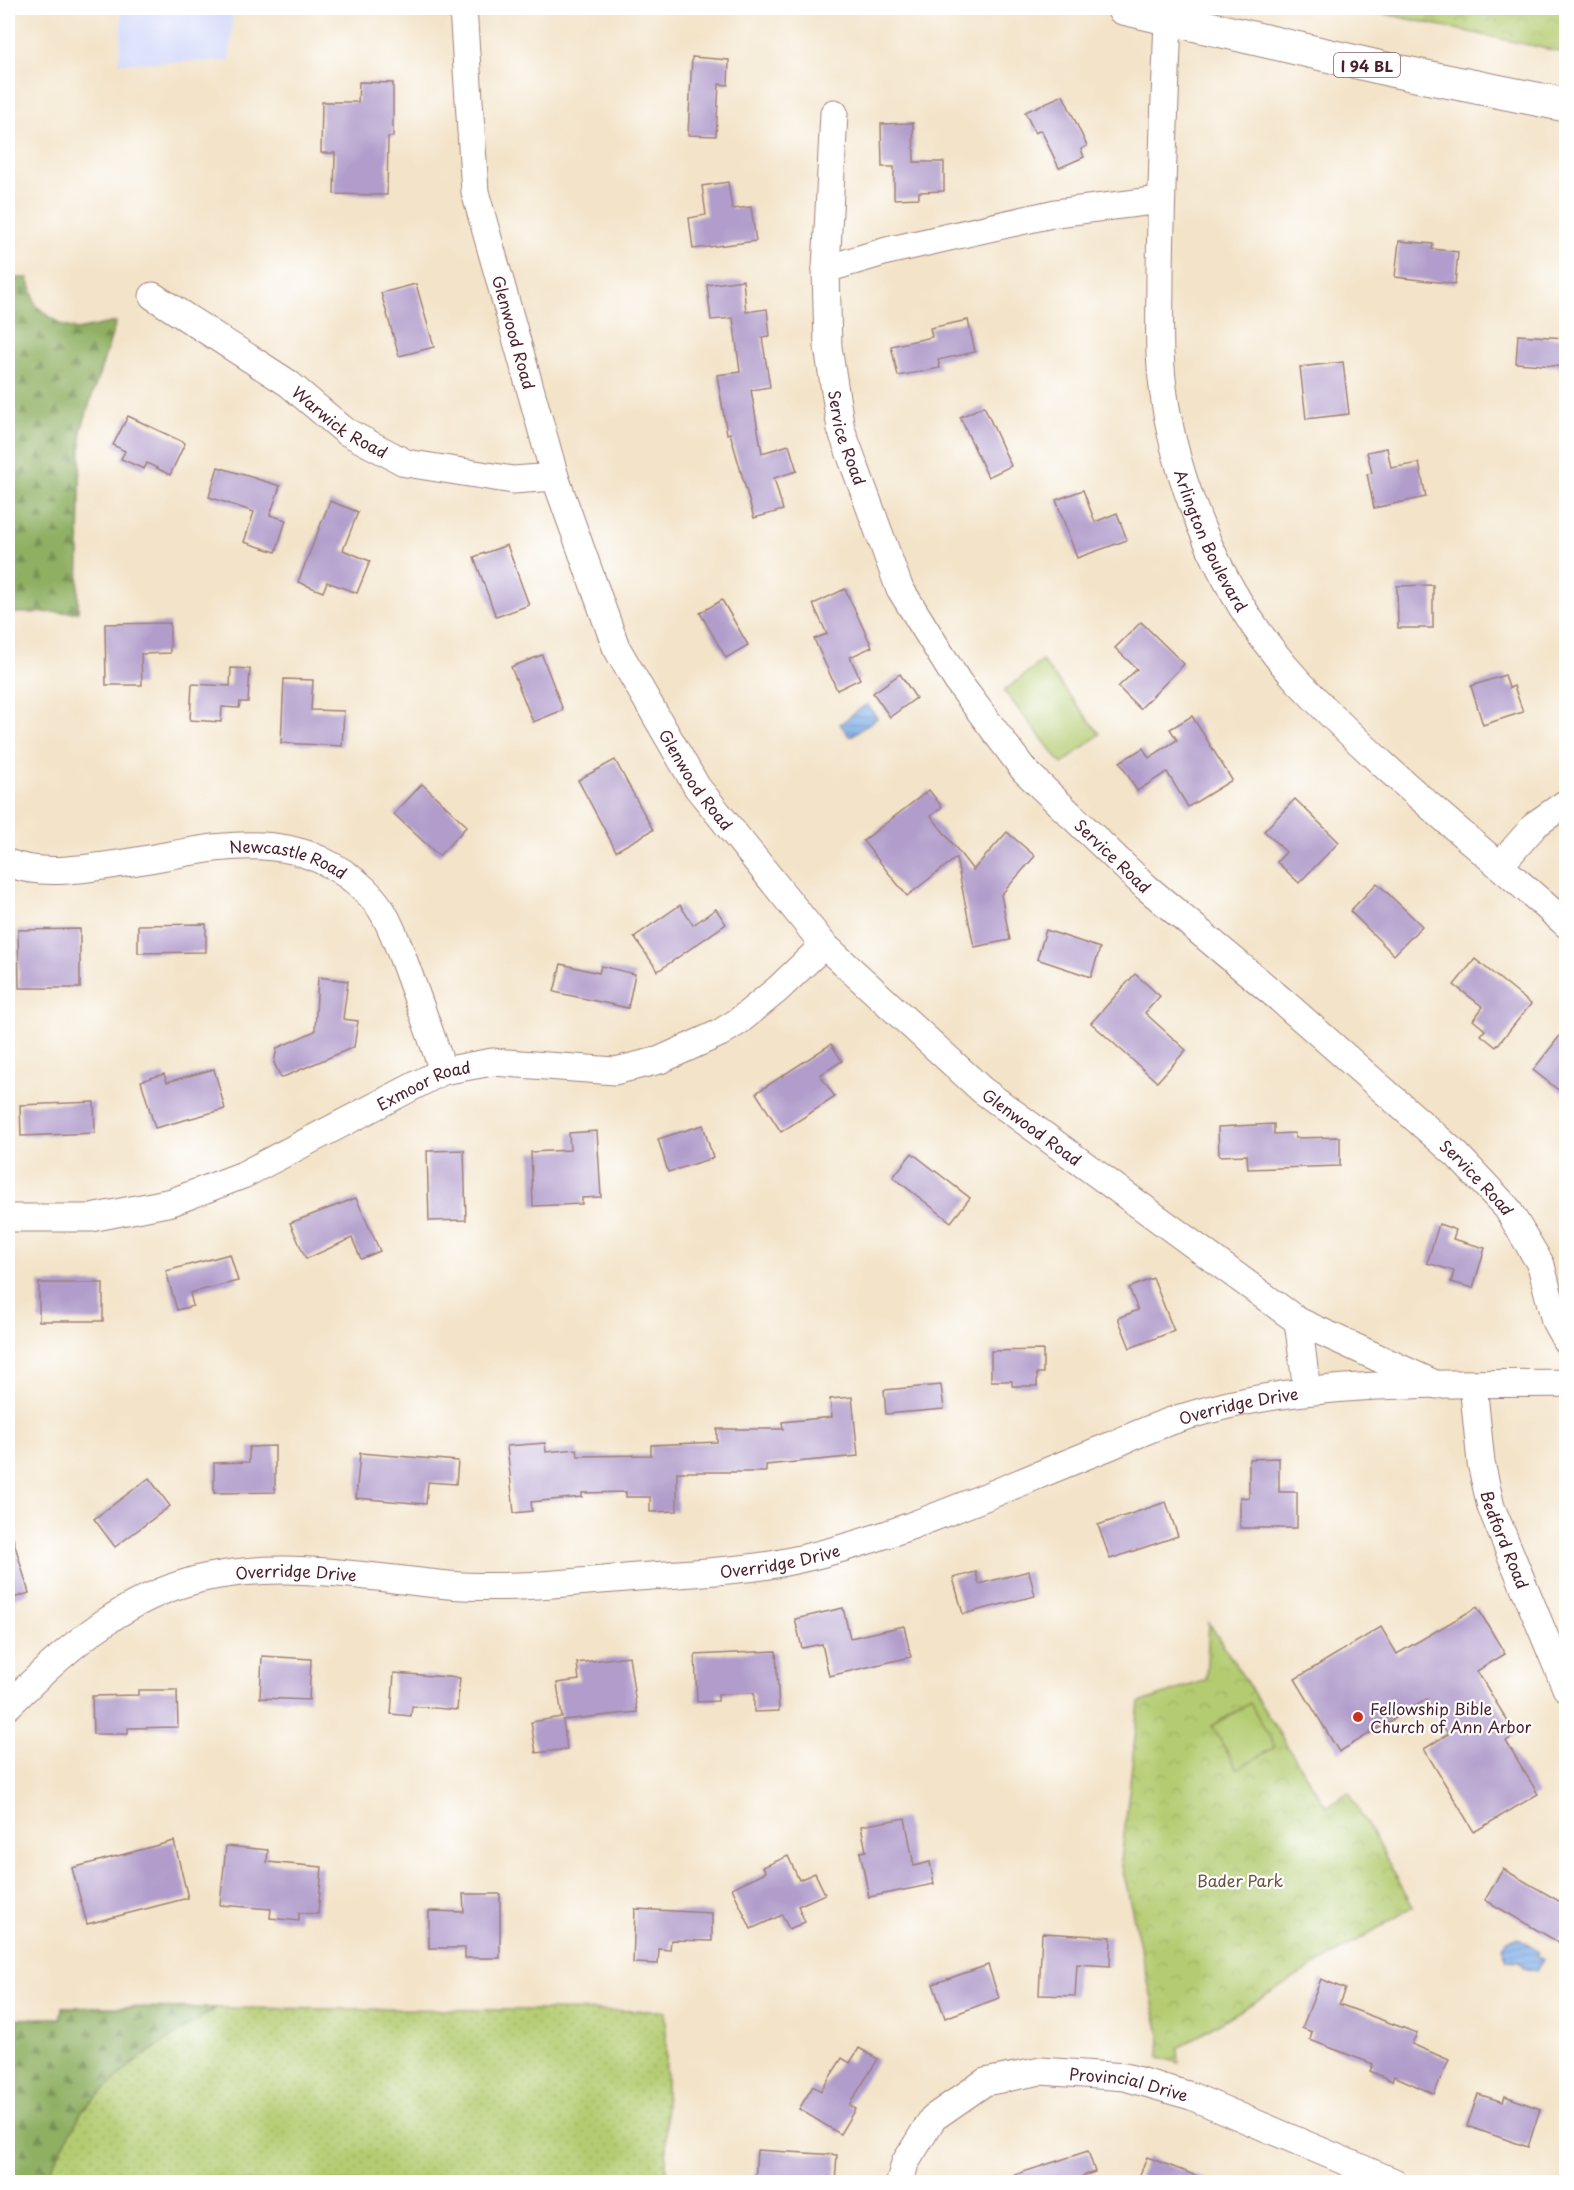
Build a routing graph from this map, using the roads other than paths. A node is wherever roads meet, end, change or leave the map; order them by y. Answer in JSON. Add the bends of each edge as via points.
{"nodes":[{"id":1,"x":463,"y":8,"type":"edge"},
{"id":2,"x":1123,"y":8,"type":"edge"},
{"id":3,"x":1168,"y":19,"type":"junction"},
{"id":4,"x":1566,"y":105,"type":"edge"},
{"id":5,"x":834,"y":113,"type":"dead end"},
{"id":6,"x":1161,"y":200,"type":"junction"},
{"id":7,"x":826,"y":269,"type":"junction"},
{"id":8,"x":153,"y":296,"type":"dead end"},
{"id":9,"x":555,"y":477,"type":"junction"},
{"id":10,"x":1566,"y":803,"type":"edge"},
{"id":11,"x":8,"y":863,"type":"edge"},
{"id":12,"x":1500,"y":865,"type":"junction"},
{"id":13,"x":1566,"y":924,"type":"edge"},
{"id":14,"x":824,"y":945,"type":"junction"},
{"id":15,"x":443,"y":1071,"type":"junction"},
{"id":16,"x":8,"y":1218,"type":"edge"},
{"id":17,"x":1298,"y":1321,"type":"junction"},
{"id":18,"x":1566,"y":1341,"type":"edge"},
{"id":19,"x":1566,"y":1383,"type":"edge"},
{"id":20,"x":1473,"y":1384,"type":"junction"},
{"id":21,"x":1437,"y":1385,"type":"junction"},
{"id":22,"x":1306,"y":1391,"type":"junction"},
{"id":23,"x":1566,"y":1688,"type":"edge"},
{"id":24,"x":8,"y":1706,"type":"edge"},
{"id":25,"x":900,"y":2182,"type":"edge"},
{"id":26,"x":1394,"y":2182,"type":"edge"}],
"edges":[{"from":1,"to":9,"type":"street","name":"Glenwood Road","via":[[475,192]]},
{"from":2,"to":3,"type":"main road","number":"I 94 BL"},
{"from":3,"to":4,"type":"main road","number":"I 94 BL"},
{"from":3,"to":6,"type":"street","name":"Arlington Boulevard"},
{"from":5,"to":7,"type":"street","name":"Service Road"},
{"from":6,"to":7,"type":"street","via":[[1056,213],[887,251]]},
{"from":6,"to":12,"type":"street","name":"Arlington Boulevard","via":[[1160,353],[1167,412],[1181,473],[1209,544],[1237,598],[1297,680]]},
{"from":7,"to":18,"type":"street","name":"Service Road","via":[[828,346],[841,429],[899,587],[958,682],[1024,770],[1146,887],[1457,1155],[1500,1200],[1541,1265],[1555,1321]]},
{"from":8,"to":9,"type":"street","name":"Warwick Road","via":[[288,383],[345,431],[406,463],[513,480]]},
{"from":9,"to":14,"type":"street","name":"Glenwood Road","via":[[616,646],[697,786]]},
{"from":10,"to":12,"type":"street","via":[[1536,824]]},
{"from":11,"to":15,"type":"street","name":"Newcastle Road","via":[[56,869],[233,847],[274,847],[304,853],[332,865],[357,883],[380,909],[395,937]]},
{"from":12,"to":13,"type":"street","name":"Arlington Boulevard"},
{"from":14,"to":15,"type":"street","name":"Exmoor Road","via":[[740,1021],[660,1060],[615,1071],[492,1062]]},
{"from":14,"to":17,"type":"street","name":"Glenwood Road","via":[[982,1090]]},
{"from":15,"to":16,"type":"street","name":"Exmoor Road","via":[[243,1175],[172,1202],[91,1218]]},
{"from":17,"to":21,"type":"street","name":"Glenwood Road"},
{"from":17,"to":22,"type":"street"},
{"from":19,"to":20,"type":"street","name":"Overridge Drive"},
{"from":20,"to":21,"type":"street","name":"Overridge Drive"},
{"from":20,"to":23,"type":"street","name":"Bedford Road","via":[[1481,1463],[1491,1507]]},
{"from":21,"to":22,"type":"street","name":"Overridge Drive"},
{"from":22,"to":24,"type":"street","name":"Overridge Drive","via":[[1183,1417],[884,1536],[781,1563],[552,1584],[452,1585],[348,1572],[293,1570],[219,1575],[168,1589],[120,1611],[74,1643]]},
{"from":25,"to":26,"type":"street","name":"Provincial Drive","via":[[905,2163],[933,2118],[985,2082],[1041,2071],[1105,2074],[1179,2093]]}]}
